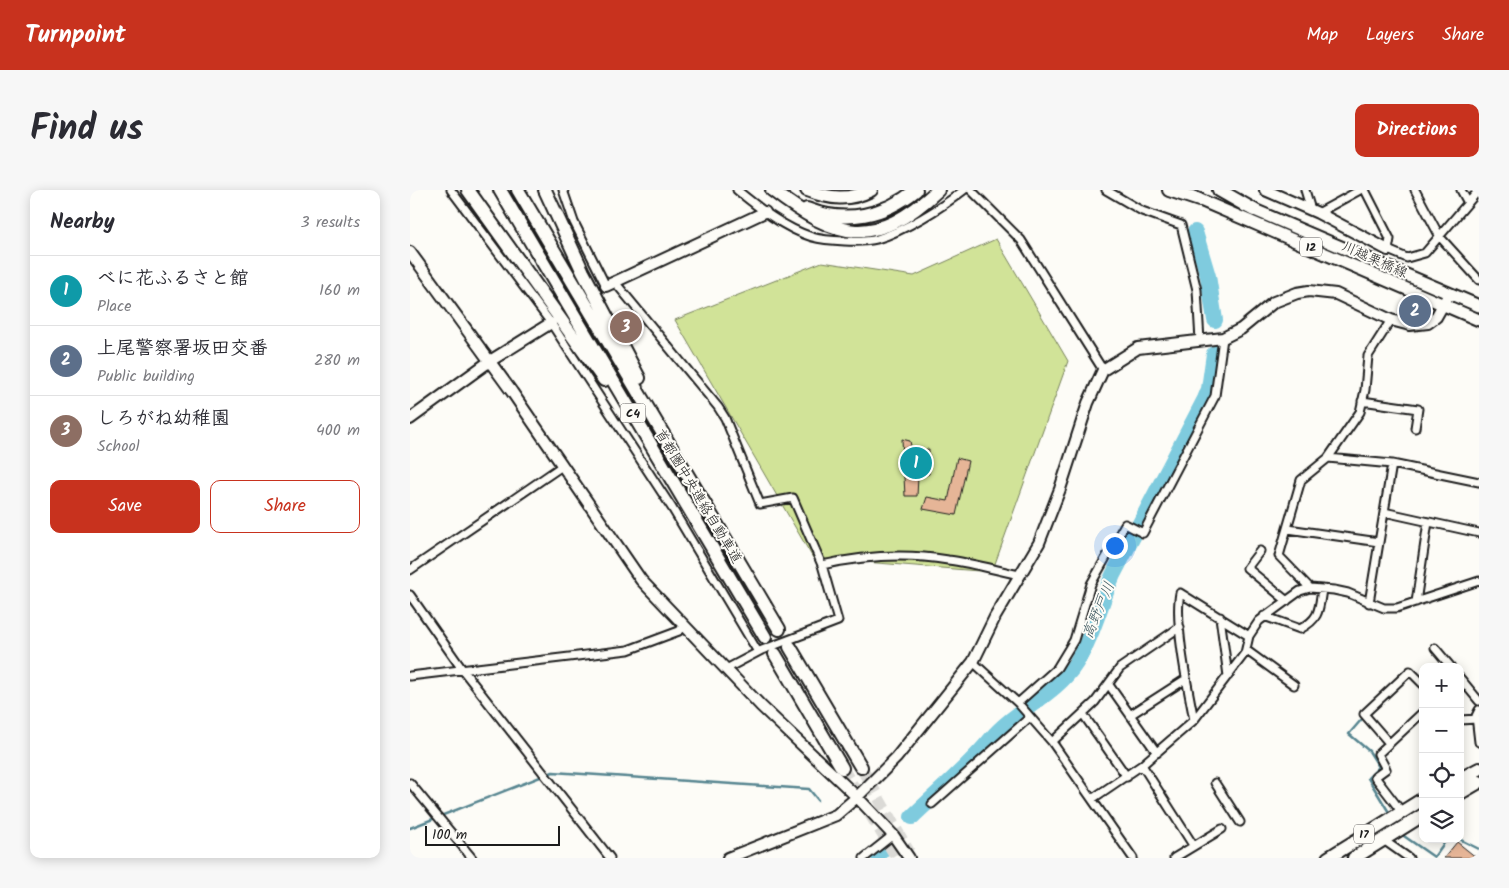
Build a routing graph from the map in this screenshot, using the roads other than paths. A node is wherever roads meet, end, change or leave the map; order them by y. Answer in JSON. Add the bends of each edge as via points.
{"nodes":[{"id":1,"x":451,"y":190,"type":"edge"},
{"id":2,"x":468,"y":190,"type":"edge"},
{"id":3,"x":500,"y":190,"type":"edge"},
{"id":4,"x":518,"y":190,"type":"edge"},
{"id":5,"x":545,"y":190,"type":"edge"},
{"id":6,"x":563,"y":190,"type":"edge"},
{"id":7,"x":737,"y":190,"type":"edge"},
{"id":8,"x":772,"y":190,"type":"edge"},
{"id":9,"x":807,"y":190,"type":"edge"},
{"id":10,"x":871,"y":190,"type":"edge"},
{"id":11,"x":916,"y":190,"type":"edge"},
{"id":12,"x":938,"y":190,"type":"edge"},
{"id":13,"x":964,"y":190,"type":"edge"},
{"id":14,"x":971,"y":190,"type":"edge"},
{"id":15,"x":1106,"y":190,"type":"edge"},
{"id":16,"x":1169,"y":190,"type":"edge"},
{"id":17,"x":1177,"y":190,"type":"edge"},
{"id":18,"x":1209,"y":190,"type":"edge"},
{"id":19,"x":1219,"y":190,"type":"edge"},
{"id":20,"x":1265,"y":190,"type":"edge"},
{"id":21,"x":1305,"y":190,"type":"edge"},
{"id":22,"x":1360,"y":190,"type":"edge"},
{"id":23,"x":1365,"y":190,"type":"edge"},
{"id":24,"x":1415,"y":190,"type":"edge"},
{"id":25,"x":1461,"y":190,"type":"edge"},
{"id":26,"x":1470,"y":190,"type":"edge"},
{"id":27,"x":1479,"y":190,"type":"edge"},
{"id":28,"x":785,"y":200,"type":"junction"},
{"id":29,"x":1199,"y":200,"type":"junction"},
{"id":30,"x":1467,"y":201,"type":"junction"},
{"id":31,"x":1254,"y":210,"type":"junction"},
{"id":32,"x":765,"y":212,"type":"junction"},
{"id":33,"x":1315,"y":212,"type":"junction"},
{"id":34,"x":1440,"y":237,"type":"junction"},
{"id":35,"x":1388,"y":250,"type":"junction"},
{"id":36,"x":410,"y":252,"type":"edge"},
{"id":37,"x":1479,"y":280,"type":"edge"},
{"id":38,"x":610,"y":284,"type":"junction"},
{"id":39,"x":1449,"y":294,"type":"junction"},
{"id":40,"x":1478,"y":304,"type":"edge"},
{"id":41,"x":1444,"y":306,"type":"junction"},
{"id":42,"x":1391,"y":320,"type":"junction"},
{"id":43,"x":1479,"y":320,"type":"edge"},
{"id":44,"x":550,"y":323,"type":"junction"},
{"id":45,"x":1223,"y":338,"type":"junction"},
{"id":46,"x":1200,"y":341,"type":"junction"},
{"id":47,"x":490,"y":361,"type":"junction"},
{"id":48,"x":1103,"y":370,"type":"junction"},
{"id":49,"x":1362,"y":401,"type":"junction"},
{"id":50,"x":410,"y":420,"type":"edge"},
{"id":51,"x":1415,"y":428,"type":"dead end"},
{"id":52,"x":1328,"y":458,"type":"junction"},
{"id":53,"x":1392,"y":464,"type":"junction"},
{"id":54,"x":562,"y":466,"type":"junction"},
{"id":55,"x":669,"y":474,"type":"junction"},
{"id":56,"x":1479,"y":482,"type":"edge"},
{"id":57,"x":698,"y":492,"type":"junction"},
{"id":58,"x":1384,"y":512,"type":"junction"},
{"id":59,"x":1428,"y":522,"type":"junction"},
{"id":60,"x":1288,"y":529,"type":"junction"},
{"id":61,"x":1479,"y":533,"type":"edge"},
{"id":62,"x":1379,"y":542,"type":"junction"},
{"id":63,"x":1260,"y":551,"type":"dead end"},
{"id":64,"x":822,"y":565,"type":"junction"},
{"id":65,"x":410,"y":570,"type":"edge"},
{"id":66,"x":1020,"y":575,"type":"junction"},
{"id":67,"x":1479,"y":581,"type":"edge"},
{"id":68,"x":1310,"y":588,"type":"junction"},
{"id":69,"x":1322,"y":589,"type":"junction"},
{"id":70,"x":410,"y":595,"type":"edge"},
{"id":71,"x":1286,"y":601,"type":"junction"},
{"id":72,"x":1416,"y":602,"type":"junction"},
{"id":73,"x":1369,"y":603,"type":"junction"},
{"id":74,"x":1264,"y":616,"type":"junction"},
{"id":75,"x":1220,"y":617,"type":"junction"},
{"id":76,"x":685,"y":626,"type":"junction"},
{"id":77,"x":1180,"y":627,"type":"junction"},
{"id":78,"x":779,"y":629,"type":"dead end"},
{"id":79,"x":1249,"y":636,"type":"junction"},
{"id":80,"x":765,"y":637,"type":"dead end"},
{"id":81,"x":790,"y":648,"type":"dead end"},
{"id":82,"x":1435,"y":648,"type":"dead end"},
{"id":83,"x":1246,"y":650,"type":"junction"},
{"id":84,"x":758,"y":652,"type":"junction"},
{"id":85,"x":775,"y":654,"type":"dead end"},
{"id":86,"x":973,"y":662,"type":"junction"},
{"id":87,"x":1448,"y":663,"type":"edge"},
{"id":88,"x":462,"y":669,"type":"junction"},
{"id":89,"x":726,"y":669,"type":"junction"},
{"id":90,"x":410,"y":676,"type":"edge"},
{"id":91,"x":1228,"y":676,"type":"junction"},
{"id":92,"x":1186,"y":679,"type":"junction"},
{"id":93,"x":1419,"y":680,"type":"edge"},
{"id":94,"x":1464,"y":683,"type":"edge"},
{"id":95,"x":1109,"y":684,"type":"junction"},
{"id":96,"x":1294,"y":685,"type":"dead end"},
{"id":97,"x":1479,"y":701,"type":"edge"},
{"id":98,"x":1018,"y":703,"type":"junction"},
{"id":99,"x":1479,"y":710,"type":"edge"},
{"id":100,"x":1083,"y":714,"type":"junction"},
{"id":101,"x":1130,"y":715,"type":"junction"},
{"id":102,"x":1419,"y":716,"type":"edge"},
{"id":103,"x":1030,"y":717,"type":"junction"},
{"id":104,"x":1477,"y":719,"type":"junction"},
{"id":105,"x":1194,"y":720,"type":"junction"},
{"id":106,"x":1464,"y":720,"type":"edge"},
{"id":107,"x":1052,"y":742,"type":"junction"},
{"id":108,"x":1479,"y":742,"type":"edge"},
{"id":109,"x":1389,"y":743,"type":"junction"},
{"id":110,"x":1157,"y":753,"type":"junction"},
{"id":111,"x":1142,"y":765,"type":"junction"},
{"id":112,"x":861,"y":767,"type":"tunnel mouth"},
{"id":113,"x":842,"y":768,"type":"tunnel mouth"},
{"id":114,"x":1479,"y":769,"type":"edge"},
{"id":115,"x":1127,"y":776,"type":"junction"},
{"id":116,"x":1464,"y":777,"type":"edge"},
{"id":117,"x":1479,"y":782,"type":"edge"},
{"id":118,"x":410,"y":783,"type":"edge"},
{"id":119,"x":1215,"y":783,"type":"dead end"},
{"id":120,"x":1464,"y":791,"type":"edge"},
{"id":121,"x":858,"y":798,"type":"junction"},
{"id":122,"x":1092,"y":799,"type":"junction"},
{"id":123,"x":1419,"y":801,"type":"edge"},
{"id":124,"x":932,"y":804,"type":"dead end"},
{"id":125,"x":1401,"y":811,"type":"junction"},
{"id":126,"x":1419,"y":817,"type":"edge"},
{"id":127,"x":1240,"y":822,"type":"dead end"},
{"id":128,"x":1222,"y":829,"type":"dead end"},
{"id":129,"x":893,"y":835,"type":"junction"},
{"id":130,"x":1382,"y":839,"type":"junction"},
{"id":131,"x":1193,"y":845,"type":"junction"},
{"id":132,"x":472,"y":858,"type":"edge"},
{"id":133,"x":610,"y":858,"type":"edge"},
{"id":134,"x":728,"y":858,"type":"edge"},
{"id":135,"x":864,"y":858,"type":"edge"},
{"id":136,"x":909,"y":858,"type":"edge"},
{"id":137,"x":1133,"y":858,"type":"edge"},
{"id":138,"x":1174,"y":858,"type":"edge"},
{"id":139,"x":1328,"y":858,"type":"edge"},
{"id":140,"x":1354,"y":858,"type":"edge"},
{"id":141,"x":1409,"y":858,"type":"edge"}],
"edges":[{"from":1,"to":44,"type":"street"},
{"from":2,"to":55,"type":"highway"},
{"from":3,"to":55,"type":"highway","name":"首都圏中央連絡自動車道","number":"C4"},
{"from":4,"to":57,"type":"highway","name":"首都圏中央連絡自動車道","number":"C4"},
{"from":5,"to":57,"type":"highway","via":[[583,272]]},
{"from":6,"to":38,"type":"street","via":[[574,222]]},
{"from":7,"to":32,"type":"street"},
{"from":8,"to":28,"type":"highway"},
{"from":9,"to":10,"type":"highway","via":[[840,199]]},
{"from":11,"to":28,"type":"highway","via":[[889,209],[855,217],[815,212]]},
{"from":12,"to":28,"type":"highway","via":[[900,221],[861,231],[841,230],[823,224]]},
{"from":13,"to":32,"type":"street","via":[[900,230],[875,240],[812,237]]},
{"from":14,"to":48,"type":"street","via":[[1021,240]]},
{"from":15,"to":46,"type":"street","via":[[1142,211],[1181,225],[1197,290]]},
{"from":16,"to":29,"type":"highway"},
{"from":17,"to":29,"type":"main road","name":"川越栗橋線","number":"12"},
{"from":18,"to":31,"type":"main road","name":"川越栗橋線","number":"12"},
{"from":19,"to":31,"type":"highway"},
{"from":20,"to":33,"type":"street"},
{"from":21,"to":33,"type":"street"},
{"from":22,"to":33,"type":"street"},
{"from":23,"to":35,"type":"street","via":[[1390,238]]},
{"from":24,"to":34,"type":"street"},
{"from":25,"to":30,"type":"street"},
{"from":26,"to":30,"type":"street"},
{"from":27,"to":30,"type":"street"},
{"from":29,"to":41,"type":"main road","name":"川越栗橋線","number":"12"},
{"from":30,"to":34,"type":"street"},
{"from":31,"to":39,"type":"main road","name":"川越栗橋線","number":"12"},
{"from":32,"to":38,"type":"street"},
{"from":33,"to":35,"type":"street"},
{"from":34,"to":35,"type":"street","via":[[1425,253],[1407,258]]},
{"from":34,"to":37,"type":"street"},
{"from":36,"to":47,"type":"street"},
{"from":38,"to":64,"type":"street","via":[[718,407],[760,504],[793,498]]},
{"from":39,"to":40,"type":"main road","name":"川越栗橋線","number":"12"},
{"from":39,"to":41,"type":"street"},
{"from":41,"to":42,"type":"street","via":[[1428,323],[1410,325]]},
{"from":41,"to":43,"type":"main road","name":"川越栗橋線","number":"12"},
{"from":42,"to":45,"type":"street","via":[[1336,294],[1309,291],[1274,302],[1241,329]]},
{"from":42,"to":49,"type":"street","via":[[1368,356]]},
{"from":44,"to":47,"type":"street"},
{"from":44,"to":84,"type":"street","via":[[672,508]]},
{"from":45,"to":46,"type":"street"},
{"from":45,"to":98,"type":"street","via":[[1216,396],[1143,533],[1125,524],[1091,584],[1074,640],[1057,668]]},
{"from":46,"to":48,"type":"street","via":[[1138,348]]},
{"from":47,"to":50,"type":"street"},
{"from":47,"to":54,"type":"street"},
{"from":48,"to":66,"type":"street","via":[[1088,403],[1039,543]]},
{"from":49,"to":51,"type":"street","via":[[1418,408]]},
{"from":49,"to":52,"type":"street","via":[[1360,412]]},
{"from":52,"to":53,"type":"street"},
{"from":52,"to":60,"type":"street","via":[[1301,480]]},
{"from":53,"to":56,"type":"street"},
{"from":53,"to":58,"type":"street"},
{"from":54,"to":65,"type":"street"},
{"from":54,"to":76,"type":"street","via":[[642,580]]},
{"from":55,"to":80,"type":"highway","name":"首都圏中央連絡自動車道","number":"C4"},
{"from":57,"to":78,"type":"highway","name":"首都圏中央連絡自動車道","number":"C4"},
{"from":58,"to":59,"type":"street"},
{"from":58,"to":62,"type":"street"},
{"from":59,"to":61,"type":"street"},
{"from":59,"to":72,"type":"street"},
{"from":60,"to":62,"type":"street"},
{"from":60,"to":68,"type":"street","via":[[1279,556]]},
{"from":62,"to":73,"type":"street"},
{"from":63,"to":71,"type":"street","via":[[1247,568]]},
{"from":64,"to":66,"type":"street","via":[[852,559],[929,558]]},
{"from":64,"to":84,"type":"street","via":[[838,621]]},
{"from":66,"to":86,"type":"street","via":[[994,617]]},
{"from":67,"to":72,"type":"street"},
{"from":68,"to":69,"type":"street"},
{"from":68,"to":71,"type":"street"},
{"from":69,"to":73,"type":"street","via":[[1348,593]]},
{"from":69,"to":74,"type":"street","via":[[1318,614],[1312,623],[1300,628]]},
{"from":70,"to":88,"type":"street"},
{"from":71,"to":74,"type":"street"},
{"from":72,"to":73,"type":"street","via":[[1397,608]]},
{"from":74,"to":79,"type":"street"},
{"from":75,"to":77,"type":"street","via":[[1180,593]]},
{"from":75,"to":79,"type":"street"},
{"from":75,"to":91,"type":"street"},
{"from":76,"to":88,"type":"street","via":[[628,650]]},
{"from":76,"to":89,"type":"street"},
{"from":77,"to":92,"type":"street"},
{"from":77,"to":95,"type":"street","via":[[1120,668]]},
{"from":79,"to":83,"type":"street"},
{"from":81,"to":112,"type":"highway"},
{"from":82,"to":87,"type":"street"},
{"from":83,"to":91,"type":"street"},
{"from":83,"to":96,"type":"street"},
{"from":84,"to":89,"type":"street"},
{"from":85,"to":113,"type":"highway"},
{"from":86,"to":98,"type":"street"},
{"from":86,"to":121,"type":"street","via":[[896,758]]},
{"from":88,"to":90,"type":"street"},
{"from":88,"to":133,"type":"street"},
{"from":89,"to":121,"type":"street","via":[[760,706]]},
{"from":91,"to":105,"type":"street"},
{"from":92,"to":101,"type":"street"},
{"from":92,"to":105,"type":"street"},
{"from":93,"to":109,"type":"street","via":[[1410,671],[1364,714]]},
{"from":94,"to":97,"type":"street"},
{"from":95,"to":100,"type":"street"},
{"from":95,"to":101,"type":"street"},
{"from":98,"to":103,"type":"street"},
{"from":99,"to":104,"type":"street"},
{"from":100,"to":107,"type":"street"},
{"from":100,"to":115,"type":"street"},
{"from":101,"to":110,"type":"street"},
{"from":102,"to":109,"type":"street"},
{"from":103,"to":107,"type":"street"},
{"from":103,"to":124,"type":"street"},
{"from":104,"to":106,"type":"street"},
{"from":104,"to":108,"type":"street"},
{"from":105,"to":110,"type":"street"},
{"from":107,"to":122,"type":"street"},
{"from":109,"to":125,"type":"street","via":[[1378,754],[1386,769],[1375,777]]},
{"from":110,"to":111,"type":"street"},
{"from":111,"to":115,"type":"street"},
{"from":111,"to":131,"type":"street"},
{"from":114,"to":116,"type":"highway"},
{"from":115,"to":122,"type":"street"},
{"from":117,"to":120,"type":"highway"},
{"from":118,"to":132,"type":"street"},
{"from":119,"to":127,"type":"street"},
{"from":121,"to":129,"type":"street"},
{"from":121,"to":134,"type":"street","via":[[836,815]]},
{"from":122,"to":137,"type":"street"},
{"from":123,"to":125,"type":"highway","number":"17"},
{"from":125,"to":139,"type":"highway","number":"17"},
{"from":126,"to":130,"type":"highway","number":"17"},
{"from":128,"to":131,"type":"street"},
{"from":129,"to":135,"type":"street"},
{"from":129,"to":136,"type":"street"},
{"from":130,"to":140,"type":"highway","number":"17"},
{"from":130,"to":141,"type":"street"},
{"from":131,"to":138,"type":"street"}]}
